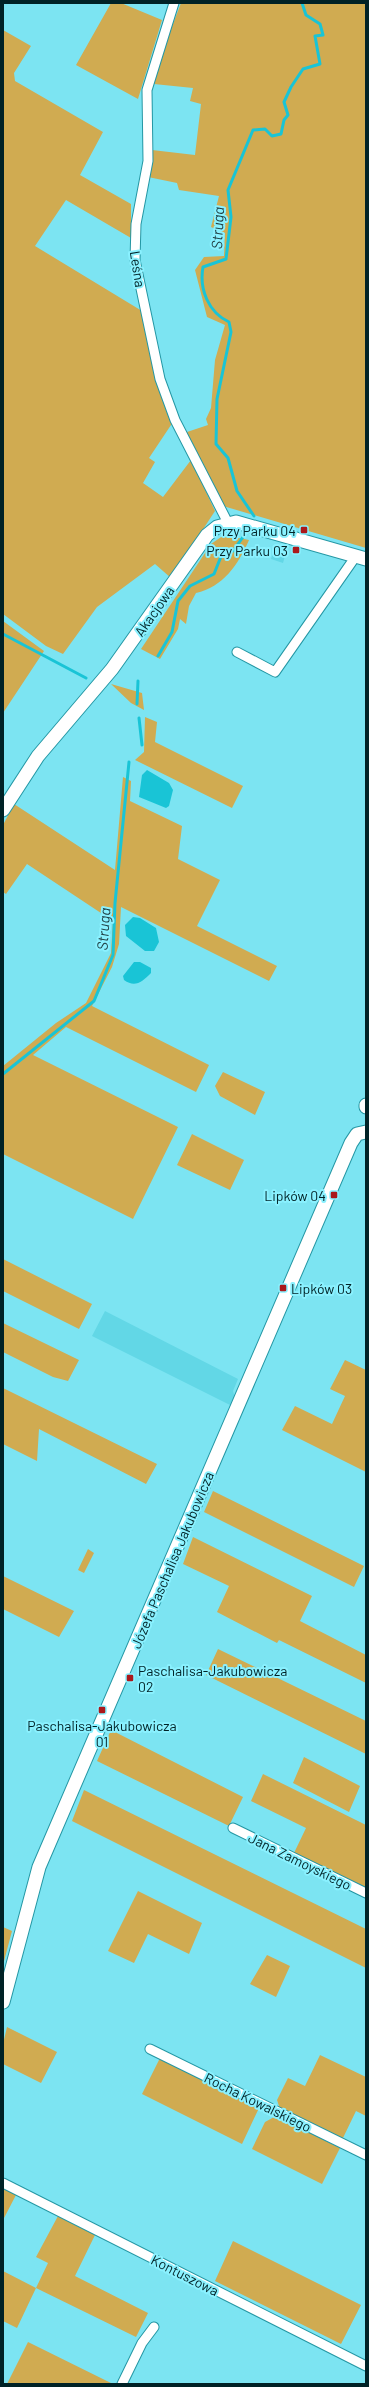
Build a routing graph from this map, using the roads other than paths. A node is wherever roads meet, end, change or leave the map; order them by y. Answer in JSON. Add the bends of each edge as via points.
{"nodes":[{"id":1,"x":174,"y":3,"type":"edge"},
{"id":2,"x":228,"y":523,"type":"junction"},
{"id":3,"x":361,"y":558,"type":"edge"},
{"id":4,"x":237,"y":652,"type":"dead end"},
{"id":5,"x":3,"y":810,"type":"edge"},
{"id":6,"x":366,"y":1132,"type":"edge"},
{"id":7,"x":233,"y":1828,"type":"dead end"},
{"id":8,"x":366,"y":1893,"type":"edge"},
{"id":9,"x":3,"y":2002,"type":"edge"},
{"id":10,"x":150,"y":2049,"type":"dead end"},
{"id":11,"x":366,"y":2155,"type":"edge"},
{"id":12,"x":3,"y":2183,"type":"edge"},
{"id":13,"x":154,"y":2328,"type":"dead end"},
{"id":14,"x":366,"y":2366,"type":"edge"},
{"id":15,"x":122,"y":2384,"type":"edge"}],
"edges":[{"from":1,"to":2,"type":"street","name":"Leśna","via":[[147,90],[148,161],[136,224],[135,260],[160,379],[183,438]]},
{"from":2,"to":3,"type":"street","via":[[236,522]]},
{"from":2,"to":5,"type":"street","name":"Akacjowa","via":[[207,535],[112,669],[38,756]]},
{"from":3,"to":4,"type":"street","via":[[275,672]]},
{"from":6,"to":9,"type":"street","name":"Józefa Paschalisa Jakubowicza","via":[[357,1134],[351,1143],[39,1867]]},
{"from":7,"to":8,"type":"street","name":"Jana Zamoyskiego"},
{"from":10,"to":11,"type":"street","name":"Rocha Kowalskiego"},
{"from":12,"to":14,"type":"street","name":"Kontuszowa"},
{"from":13,"to":15,"type":"street","via":[[142,2342]]}]}
